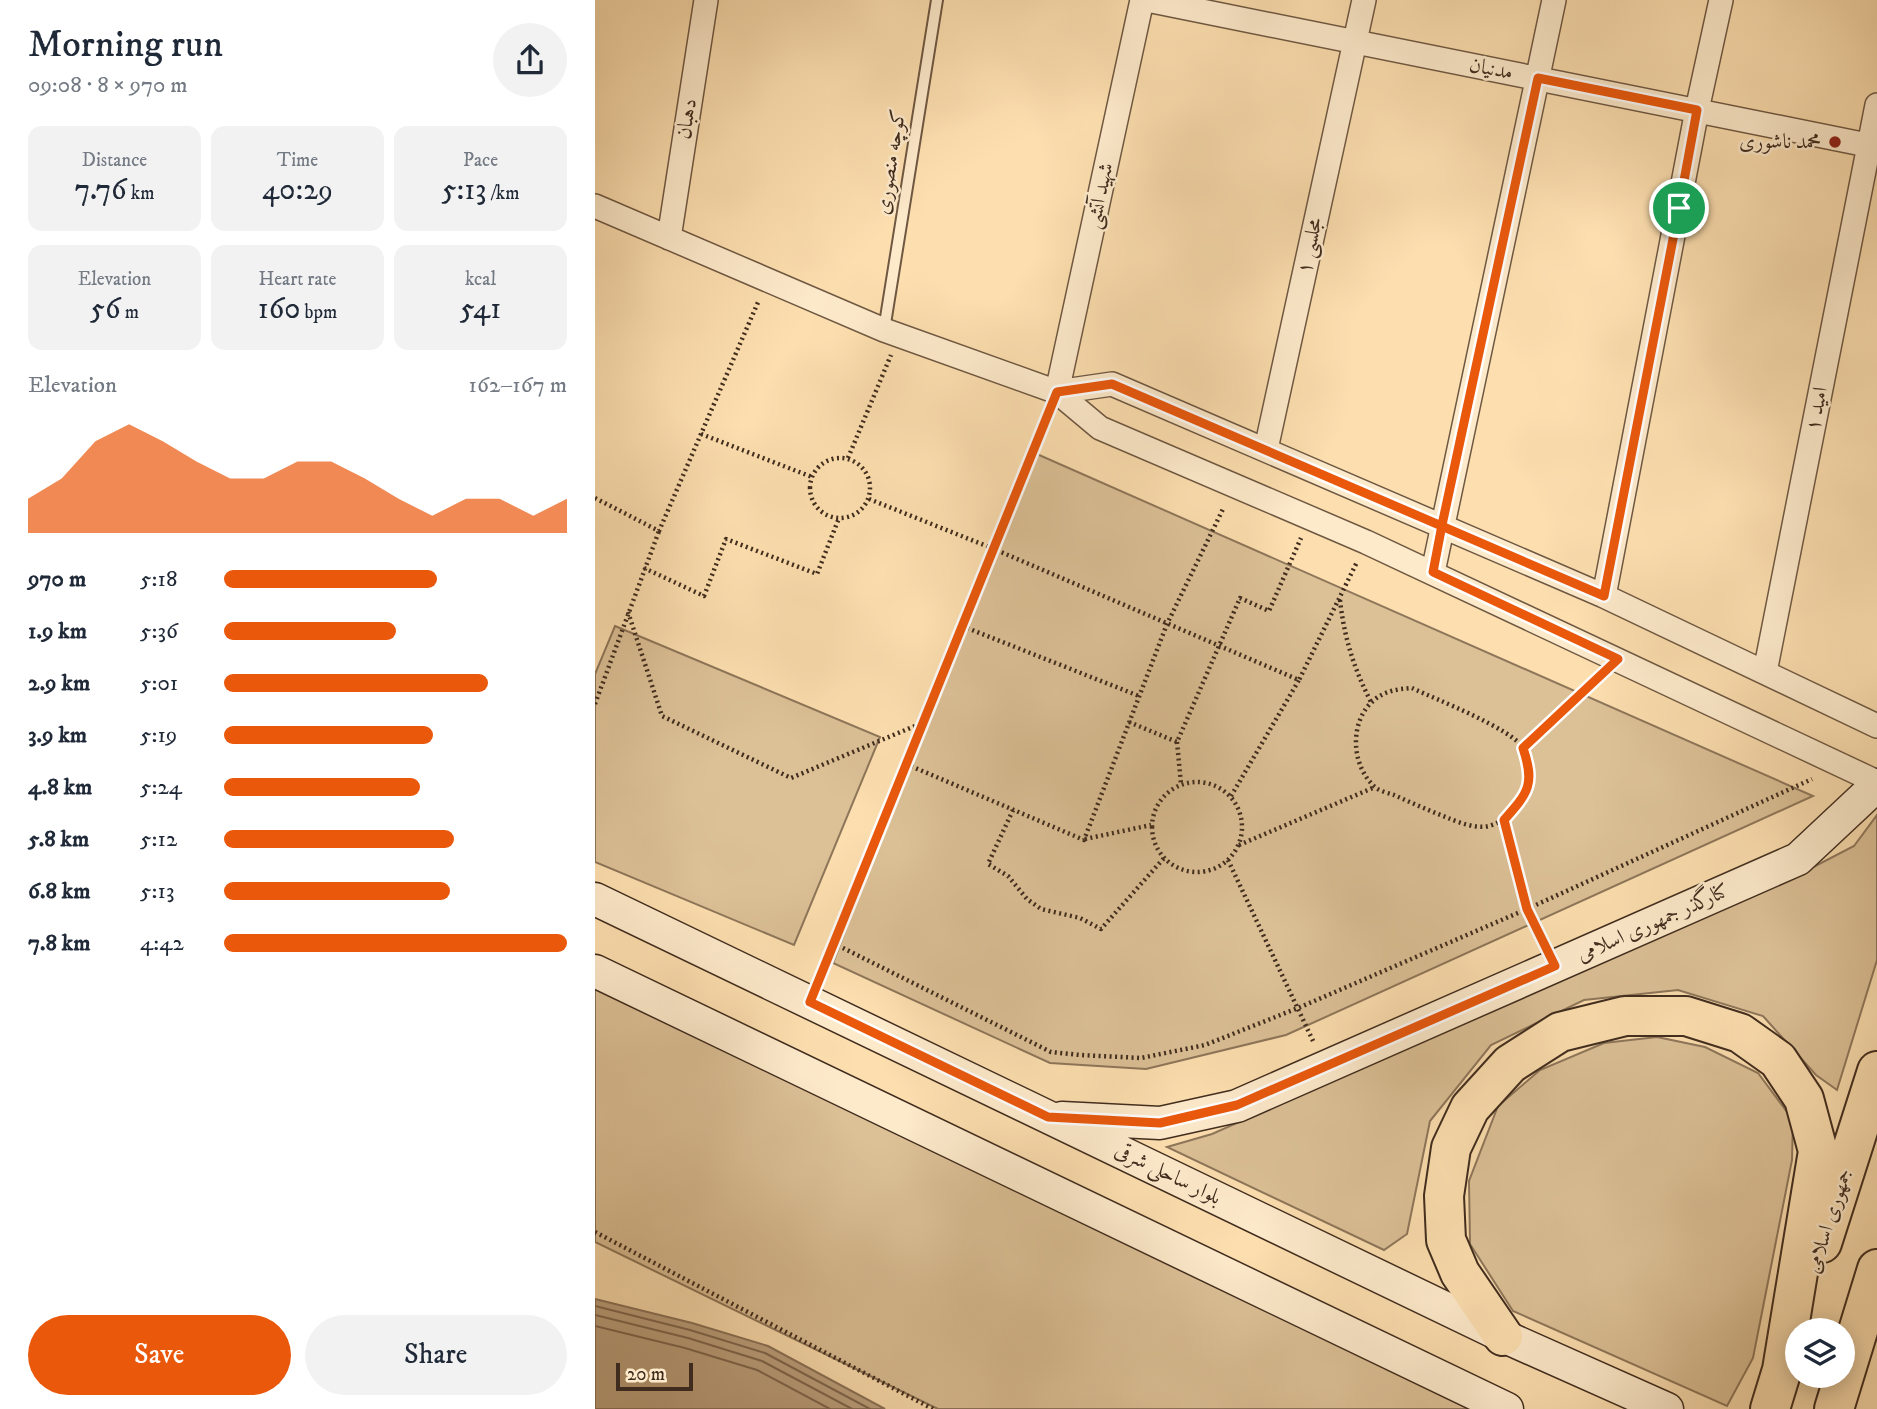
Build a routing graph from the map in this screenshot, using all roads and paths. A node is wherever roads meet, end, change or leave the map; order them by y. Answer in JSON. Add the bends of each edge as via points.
{"nodes":[{"id":1,"x":706,"y":0,"type":"edge"},
{"id":2,"x":937,"y":0,"type":"edge"},
{"id":3,"x":1144,"y":0,"type":"edge"},
{"id":4,"x":1363,"y":0,"type":"edge"},
{"id":5,"x":1554,"y":0,"type":"edge"},
{"id":6,"x":1721,"y":0,"type":"edge"},
{"id":7,"x":1355,"y":42,"type":"junction"},
{"id":8,"x":1538,"y":78,"type":"junction"},
{"id":9,"x":1877,"y":105,"type":"edge"},
{"id":10,"x":1697,"y":110,"type":"junction"},
{"id":11,"x":1873,"y":146,"type":"edge"},
{"id":12,"x":595,"y":206,"type":"edge"},
{"id":13,"x":669,"y":238,"type":"junction"},
{"id":14,"x":768,"y":280,"type":"junction"},
{"id":15,"x":892,"y":333,"type":"junction"},
{"id":16,"x":1057,"y":392,"type":"junction"},
{"id":17,"x":701,"y":434,"type":"junction"},
{"id":18,"x":1266,"y":449,"type":"junction"},
{"id":19,"x":848,"y":458,"type":"junction"},
{"id":20,"x":812,"y":477,"type":"junction"},
{"id":21,"x":1235,"y":485,"type":"junction"},
{"id":22,"x":595,"y":498,"type":"edge"},
{"id":23,"x":869,"y":499,"type":"junction"},
{"id":24,"x":1310,"y":517,"type":"junction"},
{"id":25,"x":839,"y":519,"type":"junction"},
{"id":26,"x":1442,"y":525,"type":"junction"},
{"id":27,"x":659,"y":531,"type":"junction"},
{"id":28,"x":1366,"y":542,"type":"junction"},
{"id":29,"x":994,"y":549,"type":"junction"},
{"id":30,"x":645,"y":568,"type":"junction"},
{"id":31,"x":1433,"y":572,"type":"junction"},
{"id":32,"x":1604,"y":596,"type":"junction"},
{"id":33,"x":1340,"y":598,"type":"junction"},
{"id":34,"x":628,"y":612,"type":"junction"},
{"id":35,"x":1167,"y":624,"type":"junction"},
{"id":36,"x":962,"y":626,"type":"junction"},
{"id":37,"x":1219,"y":646,"type":"junction"},
{"id":38,"x":1618,"y":659,"type":"junction"},
{"id":39,"x":1765,"y":672,"type":"junction"},
{"id":40,"x":1299,"y":680,"type":"junction"},
{"id":41,"x":1139,"y":696,"type":"junction"},
{"id":42,"x":1371,"y":702,"type":"junction"},
{"id":43,"x":595,"y":704,"type":"edge"},
{"id":44,"x":923,"y":722,"type":"junction"},
{"id":45,"x":1129,"y":722,"type":"junction"},
{"id":46,"x":1877,"y":726,"type":"edge"},
{"id":47,"x":1177,"y":742,"type":"junction"},
{"id":48,"x":1523,"y":748,"type":"junction"},
{"id":49,"x":906,"y":764,"type":"junction"},
{"id":50,"x":1842,"y":765,"type":"junction"},
{"id":51,"x":1877,"y":783,"type":"edge"},
{"id":52,"x":1181,"y":784,"type":"junction"},
{"id":53,"x":1375,"y":787,"type":"junction"},
{"id":54,"x":1231,"y":796,"type":"junction"},
{"id":55,"x":1013,"y":810,"type":"junction"},
{"id":56,"x":1504,"y":820,"type":"junction"},
{"id":57,"x":1152,"y":825,"type":"junction"},
{"id":58,"x":1084,"y":839,"type":"junction"},
{"id":59,"x":1238,"y":846,"type":"junction"},
{"id":60,"x":1164,"y":858,"type":"junction"},
{"id":61,"x":1228,"y":860,"type":"junction"},
{"id":62,"x":595,"y":899,"type":"edge"},
{"id":63,"x":1527,"y":909,"type":"junction"},
{"id":64,"x":833,"y":943,"type":"junction"},
{"id":65,"x":1555,"y":966,"type":"junction"},
{"id":66,"x":595,"y":971,"type":"edge"},
{"id":67,"x":810,"y":1002,"type":"junction"},
{"id":68,"x":1298,"y":1008,"type":"junction"},
{"id":69,"x":1326,"y":1066,"type":"junction"},
{"id":70,"x":1877,"y":1071,"type":"edge"},
{"id":71,"x":1048,"y":1117,"type":"junction"},
{"id":72,"x":595,"y":1232,"type":"edge"},
{"id":73,"x":1877,"y":1269,"type":"edge"},
{"id":74,"x":1877,"y":1307,"type":"edge"},
{"id":75,"x":1503,"y":1336,"type":"junction"},
{"id":76,"x":1781,"y":1370,"type":"junction"},
{"id":77,"x":1839,"y":1393,"type":"edge"},
{"id":78,"x":1482,"y":1402,"type":"edge"},
{"id":79,"x":933,"y":1409,"type":"edge"},
{"id":80,"x":1507,"y":1409,"type":"edge"},
{"id":81,"x":1667,"y":1409,"type":"edge"},
{"id":82,"x":1770,"y":1409,"type":"edge"}],
"edges":[{"from":1,"to":13,"type":"street","name":"دهبان"},
{"from":2,"to":15,"type":"lane","name":"کوچه منصوری"},
{"from":3,"to":7,"type":"street","name":"مدنیان"},
{"from":3,"to":16,"type":"street","name":"شهید آتشی"},
{"from":4,"to":7,"type":"street","name":"مجلسی ۱"},
{"from":5,"to":8,"type":"street"},
{"from":6,"to":10,"type":"street"},
{"from":7,"to":8,"type":"street","name":"مدنیان"},
{"from":7,"to":18,"type":"street","name":"مجلسی ۱"},
{"from":8,"to":10,"type":"street","name":"مدنیان"},
{"from":8,"to":26,"type":"street"},
{"from":9,"to":11,"type":"street","name":"امید ۱"},
{"from":10,"to":11,"type":"street","name":"مدنیان"},
{"from":10,"to":32,"type":"street"},
{"from":11,"to":39,"type":"street","name":"امید ۱"},
{"from":12,"to":13,"type":"street"},
{"from":13,"to":14,"type":"street"},
{"from":14,"to":15,"type":"street"},
{"from":14,"to":17,"type":"path"},
{"from":15,"to":16,"type":"street"},
{"from":15,"to":19,"type":"path"},
{"from":16,"to":18,"type":"street","via":[[1112,384]]},
{"from":16,"to":21,"type":"street","via":[[1100,428]]},
{"from":16,"to":29,"type":"path"},
{"from":17,"to":20,"type":"path"},
{"from":17,"to":27,"type":"path"},
{"from":18,"to":26,"type":"street"},
{"from":19,"to":20,"type":"path","via":[[823,462]]},
{"from":19,"to":23,"type":"path","via":[[868,473]]},
{"from":20,"to":25,"type":"path","via":[[810,496],[816,508]]},
{"from":21,"to":24,"type":"street"},
{"from":21,"to":35,"type":"path"},
{"from":22,"to":27,"type":"path"},
{"from":23,"to":25,"type":"path","via":[[862,509]]},
{"from":23,"to":29,"type":"path"},
{"from":24,"to":28,"type":"street"},
{"from":24,"to":37,"type":"path","via":[[1269,611],[1240,598]]},
{"from":25,"to":30,"type":"path","via":[[817,574],[726,538],[704,596]]},
{"from":26,"to":31,"type":"street"},
{"from":26,"to":32,"type":"street"},
{"from":27,"to":30,"type":"path"},
{"from":28,"to":31,"type":"street"},
{"from":28,"to":33,"type":"path"},
{"from":29,"to":35,"type":"path"},
{"from":29,"to":36,"type":"path"},
{"from":30,"to":34,"type":"path"},
{"from":31,"to":38,"type":"street"},
{"from":32,"to":39,"type":"street"},
{"from":33,"to":40,"type":"path"},
{"from":33,"to":42,"type":"path","via":[[1346,641]]},
{"from":34,"to":43,"type":"path"},
{"from":34,"to":44,"type":"path","via":[[662,716],[791,778]]},
{"from":35,"to":37,"type":"path"},
{"from":35,"to":41,"type":"path"},
{"from":36,"to":41,"type":"path"},
{"from":36,"to":44,"type":"path"},
{"from":37,"to":40,"type":"path"},
{"from":37,"to":47,"type":"path"},
{"from":38,"to":48,"type":"path"},
{"from":38,"to":50,"type":"street"},
{"from":39,"to":46,"type":"street"},
{"from":40,"to":54,"type":"path"},
{"from":41,"to":45,"type":"path"},
{"from":42,"to":48,"type":"path","via":[[1395,689],[1412,688],[1508,734]]},
{"from":42,"to":53,"type":"path","via":[[1359,722],[1355,743],[1359,765]]},
{"from":44,"to":49,"type":"path"},
{"from":45,"to":47,"type":"path"},
{"from":45,"to":58,"type":"path"},
{"from":47,"to":52,"type":"path"},
{"from":48,"to":56,"type":"path","via":[[1530,769],[1528,790]]},
{"from":49,"to":55,"type":"path"},
{"from":49,"to":64,"type":"path"},
{"from":50,"to":51,"type":"street"},
{"from":50,"to":63,"type":"path"},
{"from":51,"to":65,"type":"main road","name":"کنارگذر جمهوری اسلامی","via":[[1798,859]]},
{"from":52,"to":54,"type":"path","via":[[1199,781],[1216,785]]},
{"from":52,"to":57,"type":"path","via":[[1161,800]]},
{"from":53,"to":56,"type":"path","via":[[1461,824],[1487,827]]},
{"from":53,"to":59,"type":"path"},
{"from":54,"to":59,"type":"path","via":[[1243,828]]},
{"from":55,"to":58,"type":"path"},
{"from":55,"to":60,"type":"path","via":[[988,864],[1008,876],[1041,909],[1080,918],[1101,929]]},
{"from":56,"to":63,"type":"path"},
{"from":57,"to":58,"type":"path"},
{"from":57,"to":60,"type":"path"},
{"from":59,"to":61,"type":"path"},
{"from":60,"to":61,"type":"path","via":[[1178,868],[1196,872]]},
{"from":61,"to":68,"type":"path"},
{"from":62,"to":67,"type":"main road","name":"بلوار ساحلی شرقی"},
{"from":63,"to":65,"type":"path"},
{"from":63,"to":68,"type":"path"},
{"from":64,"to":67,"type":"path"},
{"from":64,"to":68,"type":"path","via":[[1051,1052],[1142,1058],[1205,1045]]},
{"from":65,"to":69,"type":"main road","name":"کنارگذر جمهوری اسلامی"},
{"from":66,"to":78,"type":"main road"},
{"from":67,"to":71,"type":"main road","name":"بلوار ساحلی شرقی"},
{"from":68,"to":69,"type":"path"},
{"from":69,"to":71,"type":"main road","name":"کنارگذر جمهوری اسلامی","via":[[1237,1105],[1160,1123]]},
{"from":70,"to":76,"type":"highway","name":"جمهوری اسلامی"},
{"from":71,"to":75,"type":"main road","name":"بلوار ساحلی شرقی"},
{"from":72,"to":79,"type":"path"},
{"from":73,"to":77,"type":"highway"},
{"from":74,"to":77,"type":"highway"},
{"from":75,"to":76,"type":"highway","via":[[1461,1273],[1446,1240],[1444,1196],[1451,1148],[1470,1108],[1510,1064],[1560,1032],[1625,1016],[1686,1016],[1740,1033],[1777,1060],[1804,1099],[1818,1151]]},
{"from":75,"to":81,"type":"main road","name":"بلوار ساحلی شرقی"},
{"from":76,"to":82,"type":"highway"},
{"from":78,"to":80,"type":"main road"}]}
